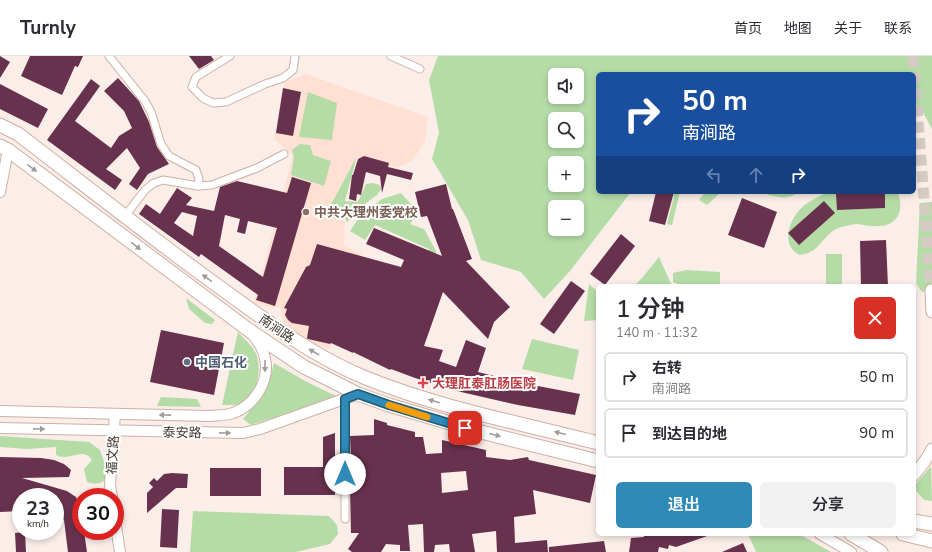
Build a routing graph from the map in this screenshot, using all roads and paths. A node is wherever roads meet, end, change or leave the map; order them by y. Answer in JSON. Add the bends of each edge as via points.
{"nodes":[{"id":1,"x":109,"y":56,"type":"edge"},
{"id":2,"x":230,"y":56,"type":"edge"},
{"id":3,"x":295,"y":56,"type":"edge"},
{"id":4,"x":391,"y":56,"type":"edge"},
{"id":5,"x":420,"y":69,"type":"dead end"},
{"id":6,"x":0,"y":125,"type":"edge"},
{"id":7,"x":18,"y":134,"type":"junction"},
{"id":8,"x":4,"y":148,"type":"edge"},
{"id":9,"x":284,"y":154,"type":"dead end"},
{"id":10,"x":198,"y":186,"type":"junction"},
{"id":11,"x":0,"y":192,"type":"edge"},
{"id":12,"x":125,"y":216,"type":"junction"},
{"id":13,"x":931,"y":290,"type":"dead end"},
{"id":14,"x":932,"y":312,"type":"edge"},
{"id":15,"x":250,"y":331,"type":"junction"},
{"id":16,"x":358,"y":394,"type":"junction"},
{"id":17,"x":345,"y":399,"type":"junction"},
{"id":18,"x":0,"y":411,"type":"edge"},
{"id":19,"x":115,"y":414,"type":"junction"},
{"id":20,"x":0,"y":428,"type":"edge"},
{"id":21,"x":114,"y":431,"type":"junction"},
{"id":22,"x":596,"y":442,"type":"edge"},
{"id":23,"x":932,"y":449,"type":"edge"},
{"id":24,"x":596,"y":460,"type":"edge"},
{"id":25,"x":916,"y":472,"type":"edge"},
{"id":26,"x":110,"y":488,"type":"edge"},
{"id":27,"x":345,"y":518,"type":"dead end"},
{"id":28,"x":916,"y":521,"type":"edge"},
{"id":29,"x":932,"y":524,"type":"edge"},
{"id":30,"x":823,"y":536,"type":"edge"},
{"id":31,"x":854,"y":536,"type":"edge"},
{"id":32,"x":911,"y":536,"type":"edge"},
{"id":33,"x":118,"y":540,"type":"edge"},
{"id":34,"x":932,"y":541,"type":"edge"},
{"id":35,"x":120,"y":552,"type":"edge"},
{"id":36,"x":851,"y":552,"type":"edge"},
{"id":37,"x":881,"y":552,"type":"edge"}],
"edges":[{"from":1,"to":10,"type":"street","via":[[145,101],[161,144],[169,156],[196,170]]},
{"from":2,"to":3,"type":"street","via":[[196,77],[192,87],[203,98],[213,103],[226,102],[283,78],[293,70]]},
{"from":4,"to":5,"type":"street"},
{"from":6,"to":7,"type":"highway","name":"南涧路"},
{"from":7,"to":8,"type":"highway"},
{"from":7,"to":12,"type":"highway","name":"南涧路"},
{"from":8,"to":11,"type":"main road"},
{"from":8,"to":15,"type":"highway","name":"南涧路","one_way":true},
{"from":9,"to":10,"type":"street","via":[[257,168],[212,185]]},
{"from":10,"to":12,"type":"street","via":[[163,180],[154,183]]},
{"from":22,"to":12,"type":"highway","name":"南涧路","one_way":true,"via":[[435,401],[365,378],[313,352],[260,317]]},
{"from":13,"to":14,"type":"main road"},
{"from":15,"to":16,"type":"highway","name":"南涧路","via":[[304,368]]},
{"from":15,"to":19,"type":"main road","one_way":true,"via":[[263,351],[266,372],[259,392],[243,408],[233,413],[218,415]]},
{"from":16,"to":17,"type":"main road","name":"泰安路"},
{"from":16,"to":24,"type":"highway","name":"南涧路","one_way":true,"via":[[430,418]]},
{"from":21,"to":17,"type":"main road","name":"泰安路","one_way":true,"via":[[243,432],[260,429]]},
{"from":17,"to":27,"type":"street"},
{"from":18,"to":19,"type":"main road"},
{"from":19,"to":21,"type":"main road","name":"福文路"},
{"from":20,"to":21,"type":"main road","name":"泰安路","one_way":true},
{"from":21,"to":26,"type":"main road","name":"福文路"},
{"from":23,"to":25,"type":"main road"},
{"from":28,"to":29,"type":"highway"},
{"from":30,"to":36,"type":"main road"},
{"from":31,"to":37,"type":"highway"},
{"from":32,"to":34,"type":"highway"},
{"from":33,"to":35,"type":"main road"}]}
